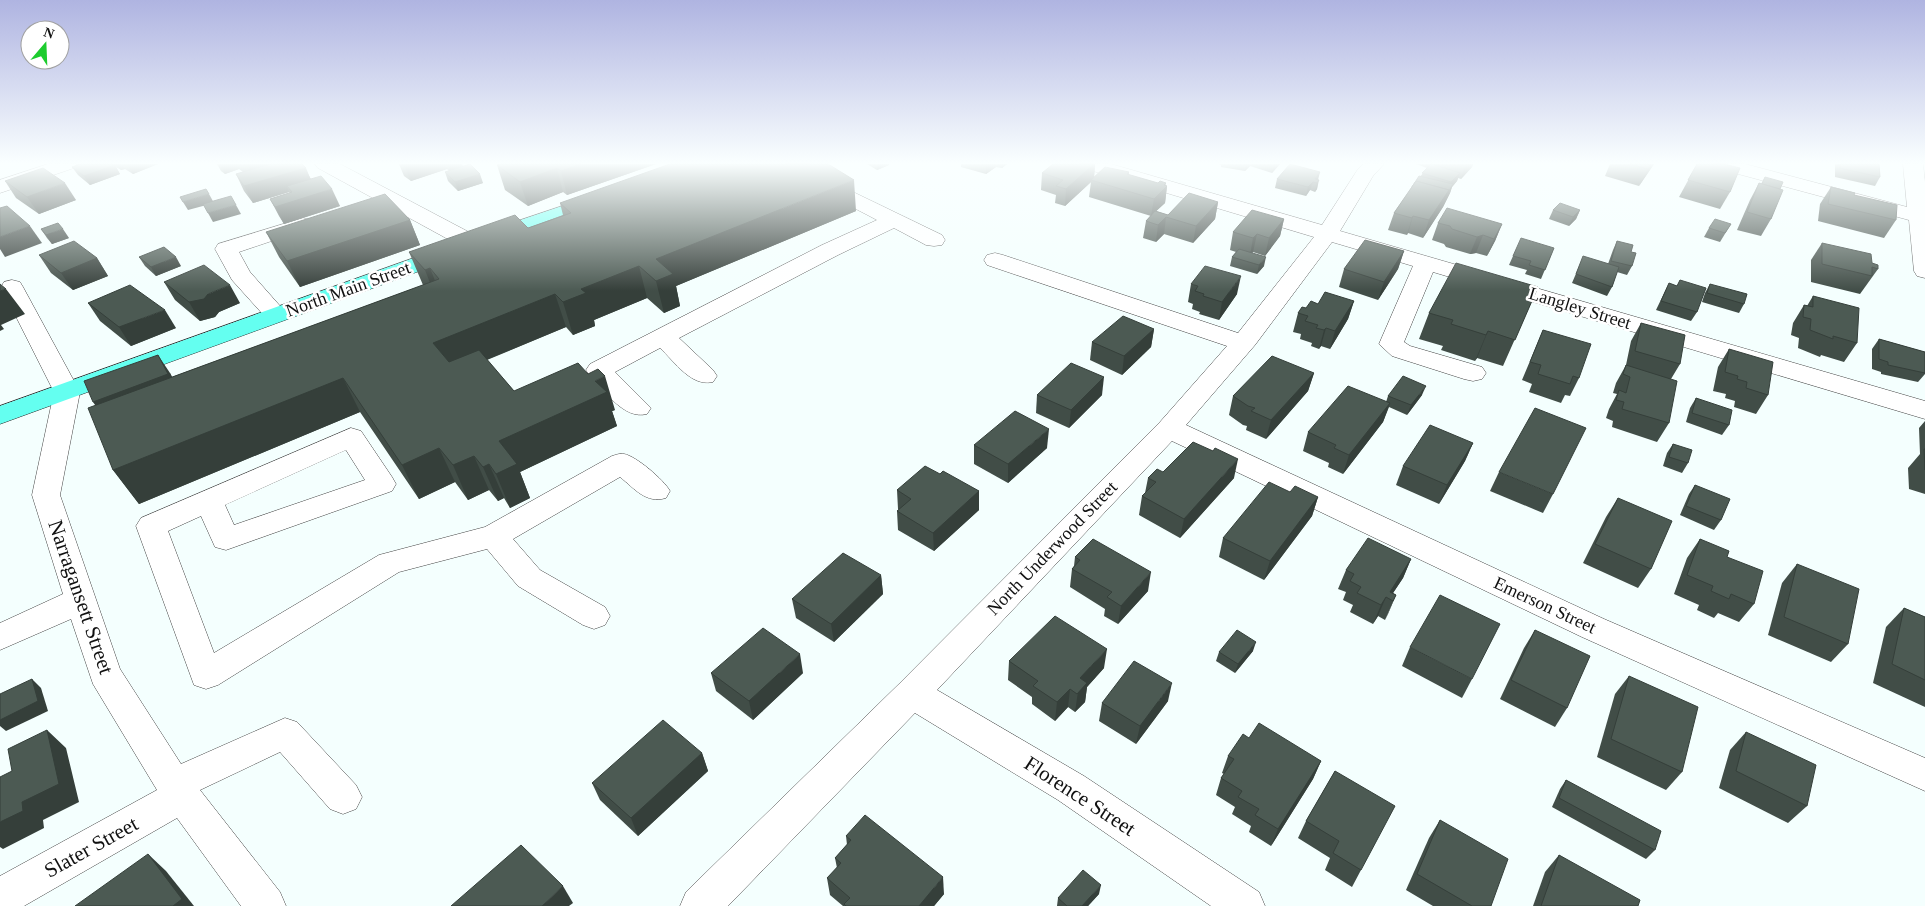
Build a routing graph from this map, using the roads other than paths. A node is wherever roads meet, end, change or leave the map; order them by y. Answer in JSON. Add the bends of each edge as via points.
{"nodes":[{"id":1,"x":404,"y":206,"type":"edge"},
{"id":2,"x":580,"y":206,"type":"edge"},
{"id":3,"x":867,"y":206,"type":"edge"},
{"id":4,"x":1233,"y":206,"type":"edge"},
{"id":5,"x":1344,"y":206,"type":"edge"},
{"id":6,"x":1882,"y":206,"type":"edge"},
{"id":7,"x":1917,"y":206,"type":"edge"},
{"id":8,"x":1918,"y":216,"type":"junction"},
{"id":9,"x":321,"y":218,"type":"edge"},
{"id":10,"x":894,"y":220,"type":"junction"},
{"id":11,"x":1327,"y":234,"type":"junction"},
{"id":12,"x":934,"y":240,"type":"dead end"},
{"id":13,"x":474,"y":244,"type":"junction"},
{"id":14,"x":995,"y":260,"type":"dead end"},
{"id":15,"x":1426,"y":262,"type":"junction"},
{"id":16,"x":1925,"y":271,"type":"edge"},
{"id":17,"x":12,"y":287,"type":"dead end"},
{"id":18,"x":276,"y":315,"type":"junction"},
{"id":19,"x":663,"y":337,"type":"junction"},
{"id":20,"x":1243,"y":343,"type":"junction"},
{"id":21,"x":1473,"y":373,"type":"dead end"},
{"id":22,"x":704,"y":376,"type":"dead end"},
{"id":23,"x":67,"y":392,"type":"junction"},
{"id":24,"x":638,"y":408,"type":"dead end"},
{"id":25,"x":1925,"y":410,"type":"edge"},
{"id":26,"x":0,"y":415,"type":"edge"},
{"id":27,"x":1168,"y":428,"type":"junction"},
{"id":28,"x":656,"y":491,"type":"dead end"},
{"id":29,"x":209,"y":500,"type":"junction"},
{"id":30,"x":494,"y":536,"type":"junction"},
{"id":31,"x":81,"y":600,"type":"junction"},
{"id":32,"x":594,"y":616,"type":"dead end"},
{"id":33,"x":0,"y":637,"type":"edge"},
{"id":34,"x":912,"y":693,"type":"junction"},
{"id":35,"x":1925,"y":775,"type":"edge"},
{"id":36,"x":178,"y":790,"type":"junction"},
{"id":37,"x":343,"y":797,"type":"dead end"},
{"id":38,"x":0,"y":898,"type":"edge"},
{"id":39,"x":266,"y":906,"type":"edge"},
{"id":40,"x":700,"y":906,"type":"edge"},
{"id":41,"x":1245,"y":906,"type":"edge"}],
"edges":[{"from":1,"to":13,"type":"street"},
{"from":2,"to":13,"type":"main road","name":"North Main Street"},
{"from":3,"to":10,"type":"street"},
{"from":4,"to":11,"type":"street","name":"Langley Street"},
{"from":5,"to":11,"type":"street","name":"North Underwood Street"},
{"from":6,"to":8,"type":"street"},
{"from":7,"to":8,"type":"street"},
{"from":8,"to":16,"type":"street"},
{"from":9,"to":18,"type":"street","via":[[226,249],[240,275]]},
{"from":10,"to":12,"type":"street"},
{"from":10,"to":19,"type":"street"},
{"from":11,"to":15,"type":"street","name":"Langley Street"},
{"from":11,"to":20,"type":"street","name":"North Underwood Street"},
{"from":13,"to":18,"type":"main road","name":"North Main Street"},
{"from":14,"to":20,"type":"street"},
{"from":15,"to":21,"type":"street","via":[[1391,344],[1401,351]]},
{"from":15,"to":25,"type":"street","name":"Langley Street"},
{"from":17,"to":23,"type":"street"},
{"from":18,"to":23,"type":"main road","name":"North Main Street"},
{"from":19,"to":22,"type":"street"},
{"from":19,"to":24,"type":"street","via":[[599,370]]},
{"from":20,"to":27,"type":"street","name":"North Underwood Street"},
{"from":23,"to":26,"type":"main road","name":"North Main Street"},
{"from":23,"to":31,"type":"street","name":"Narragansett Street","via":[[46,495]]},
{"from":27,"to":34,"type":"street","name":"North Underwood Street"},
{"from":27,"to":35,"type":"street","name":"Emerson Street","via":[[1593,628]]},
{"from":28,"to":30,"type":"street","via":[[622,463]]},
{"from":29,"to":29,"type":"street","via":[[351,437],[382,484],[226,539]]},
{"from":29,"to":30,"type":"street","via":[[151,526],[206,674],[390,563]]},
{"from":30,"to":32,"type":"street","via":[[529,578]]},
{"from":31,"to":33,"type":"street"},
{"from":31,"to":36,"type":"street","name":"Narragansett Street","via":[[105,674]]},
{"from":34,"to":40,"type":"street","name":"North Underwood Street"},
{"from":34,"to":41,"type":"street","name":"Florence Street","via":[[1071,788]]},
{"from":36,"to":37,"type":"street","name":"Slater Street","via":[[285,733]]},
{"from":36,"to":38,"type":"street","name":"Slater Street"},
{"from":36,"to":39,"type":"street","name":"Narragansett Street"}]}
